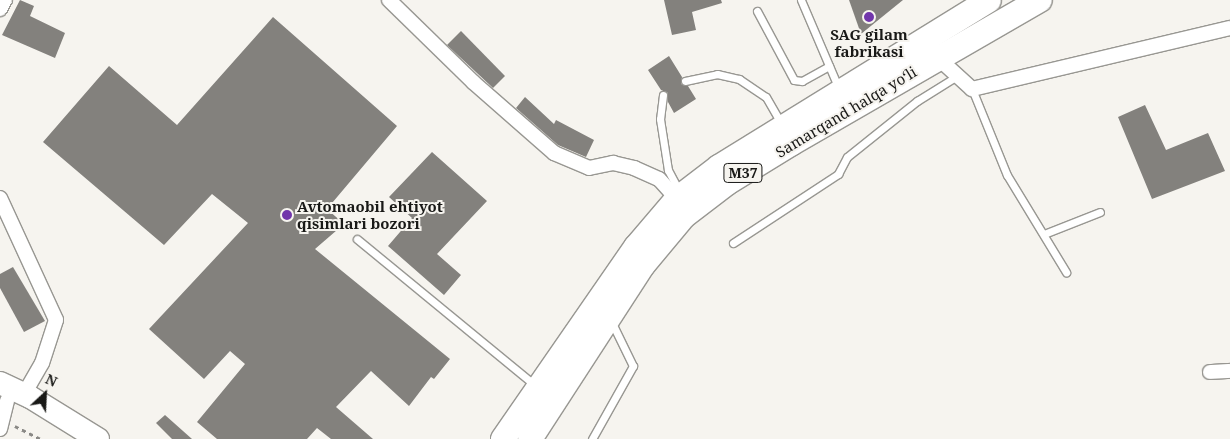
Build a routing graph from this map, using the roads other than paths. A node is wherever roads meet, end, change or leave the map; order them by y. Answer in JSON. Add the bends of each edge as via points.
{"nodes":[{"id":1,"x":5,"y":0,"type":"edge"},
{"id":2,"x":801,"y":0,"type":"edge"},
{"id":3,"x":989,"y":0,"type":"edge"},
{"id":4,"x":1040,"y":0,"type":"edge"},
{"id":5,"x":392,"y":2,"type":"edge"},
{"id":6,"x":0,"y":9,"type":"edge"},
{"id":7,"x":757,"y":11,"type":"dead end"},
{"id":8,"x":1230,"y":28,"type":"edge"},
{"id":9,"x":938,"y":58,"type":"junction"},
{"id":10,"x":912,"y":60,"type":"junction"},
{"id":11,"x":829,"y":66,"type":"junction"},
{"id":12,"x":957,"y":76,"type":"junction"},
{"id":13,"x":684,"y":81,"type":"dead end"},
{"id":14,"x":972,"y":89,"type":"junction"},
{"id":15,"x":840,"y":92,"type":"junction"},
{"id":16,"x":664,"y":95,"type":"dead end"},
{"id":17,"x":784,"y":127,"type":"junction"},
{"id":18,"x":0,"y":198,"type":"edge"},
{"id":19,"x":679,"y":198,"type":"junction"},
{"id":20,"x":1100,"y":212,"type":"dead end"},
{"id":21,"x":1044,"y":234,"type":"junction"},
{"id":22,"x":357,"y":239,"type":"dead end"},
{"id":23,"x":733,"y":243,"type":"dead end"},
{"id":24,"x":1066,"y":272,"type":"dead end"},
{"id":25,"x":610,"y":320,"type":"junction"},
{"id":26,"x":1230,"y":371,"type":"edge"},
{"id":27,"x":1210,"y":372,"type":"dead end"},
{"id":28,"x":538,"y":388,"type":"junction"},
{"id":29,"x":5,"y":404,"type":"edge"},
{"id":30,"x":78,"y":439,"type":"edge"},
{"id":31,"x":98,"y":439,"type":"edge"},
{"id":32,"x":504,"y":439,"type":"edge"},
{"id":33,"x":530,"y":439,"type":"edge"},
{"id":34,"x":592,"y":439,"type":"edge"}],
"edges":[{"from":1,"to":6,"type":"street"},
{"from":2,"to":11,"type":"lane"},
{"from":3,"to":10,"type":"highway","name":"Samarqand halqa yoʻli","number":"M37"},
{"from":4,"to":9,"type":"highway","name":"Samarqand halqa yoʻli","number":"M37"},
{"from":5,"to":19,"type":"street","via":[[472,82],[554,153],[589,168],[613,163],[634,168],[659,179]]},
{"from":7,"to":11,"type":"lane","via":[[794,80],[802,80]]},
{"from":8,"to":14,"type":"street"},
{"from":9,"to":10,"type":"highway","name":"Samarqand halqa yoʻli","number":"M37"},
{"from":9,"to":12,"type":"street"},
{"from":10,"to":15,"type":"highway","name":"Samarqand halqa yoʻli","number":"M37"},
{"from":10,"to":25,"type":"highway","name":"Samarqand halqa yoʻli","number":"M37","via":[[727,183],[684,216],[642,265]]},
{"from":11,"to":15,"type":"lane"},
{"from":12,"to":14,"type":"street"},
{"from":12,"to":23,"type":"lane","via":[[917,101],[847,157],[838,174]]},
{"from":13,"to":17,"type":"lane","via":[[717,74],[740,79],[766,97]]},
{"from":14,"to":21,"type":"lane","via":[[1007,175]]},
{"from":15,"to":17,"type":"highway","name":"Samarqand halqa yoʻli","number":"M37"},
{"from":16,"to":19,"type":"lane","via":[[660,120],[668,170]]},
{"from":17,"to":19,"type":"highway","name":"Samarqand halqa yoʻli","number":"M37"},
{"from":18,"to":29,"type":"street","via":[[56,320],[42,363]]},
{"from":19,"to":28,"type":"highway","name":"Samarqand halqa yoʻli","number":"M37","via":[[636,247]]},
{"from":20,"to":21,"type":"lane"},
{"from":21,"to":24,"type":"lane"},
{"from":22,"to":28,"type":"lane"},
{"from":25,"to":33,"type":"highway","name":"Samarqand halqa yoʻli","number":"M37"},
{"from":25,"to":34,"type":"lane","via":[[633,366]]},
{"from":26,"to":27,"type":"street"},
{"from":28,"to":32,"type":"highway","name":"Samarqand halqa yoʻli","number":"M37"},
{"from":29,"to":30,"type":"main road","via":[[64,428]]},
{"from":29,"to":31,"type":"main road"}]}
